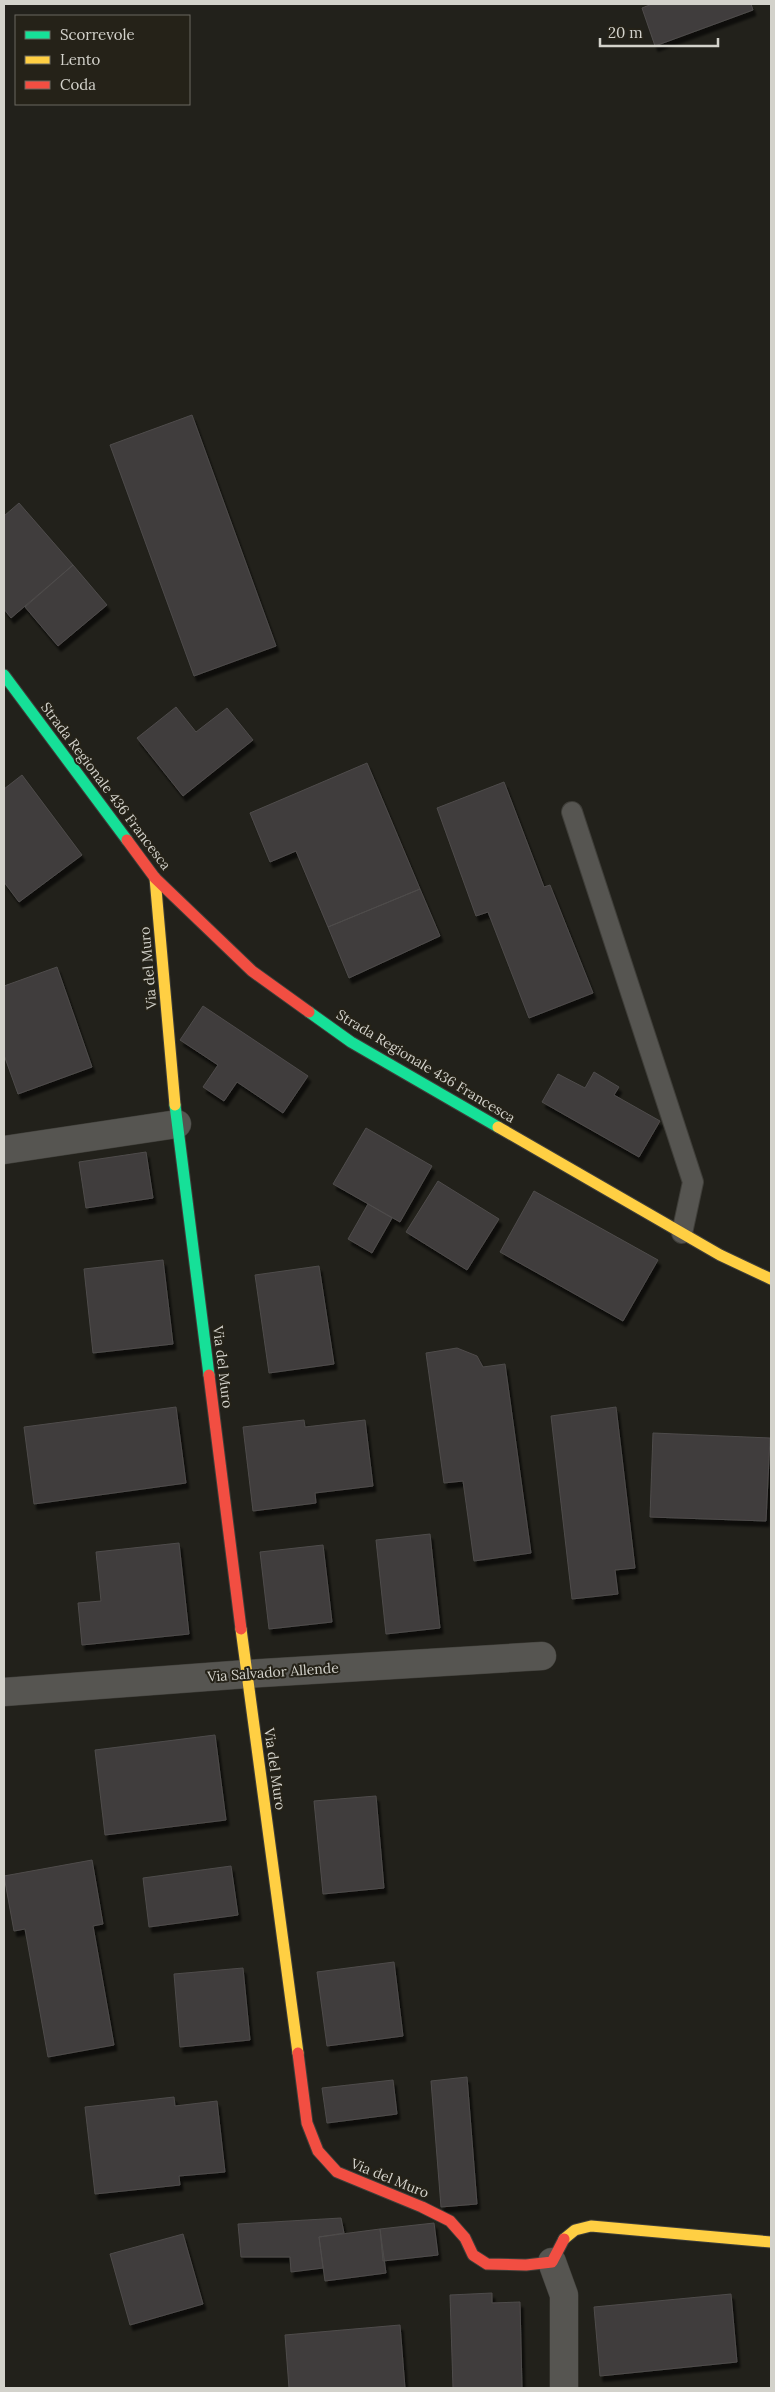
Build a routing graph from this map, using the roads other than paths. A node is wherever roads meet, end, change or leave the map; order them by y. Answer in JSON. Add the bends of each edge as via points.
{"nodes":[{"id":1,"x":4,"y":675,"type":"edge"},
{"id":2,"x":572,"y":812,"type":"dead end"},
{"id":3,"x":155,"y":878,"type":"junction"},
{"id":4,"x":177,"y":1124,"type":"junction"},
{"id":5,"x":4,"y":1150,"type":"edge"},
{"id":6,"x":682,"y":1233,"type":"junction"},
{"id":7,"x":771,"y":1279,"type":"edge"},
{"id":8,"x":542,"y":1656,"type":"dead end"},
{"id":9,"x":247,"y":1674,"type":"junction"},
{"id":10,"x":4,"y":1692,"type":"edge"},
{"id":11,"x":771,"y":2242,"type":"edge"},
{"id":12,"x":552,"y":2262,"type":"junction"},
{"id":13,"x":564,"y":2388,"type":"edge"}],
"edges":[{"from":1,"to":3,"type":"street","name":"Strada Regionale 436 Francesca"},
{"from":2,"to":6,"type":"lane","via":[[693,1182]]},
{"from":3,"to":4,"type":"street","name":"Via del Muro"},
{"from":3,"to":6,"type":"street","name":"Strada Regionale 436 Francesca","via":[[252,971],[351,1042]]},
{"from":4,"to":5,"type":"street"},
{"from":4,"to":9,"type":"street","name":"Via del Muro"},
{"from":6,"to":7,"type":"street","name":"Strada Regionale 436 Francesca"},
{"from":8,"to":9,"type":"street","name":"Via Salvador Allende"},
{"from":9,"to":10,"type":"street","name":"Via Salvador Allende"},
{"from":9,"to":12,"type":"street","name":"Via del Muro","via":[[307,2123],[318,2151],[337,2172],[450,2221],[465,2238],[473,2255],[487,2264],[526,2266]]},
{"from":11,"to":12,"type":"street","via":[[591,2226],[577,2228],[562,2239]]},
{"from":12,"to":13,"type":"street","via":[[564,2296]]}]}
